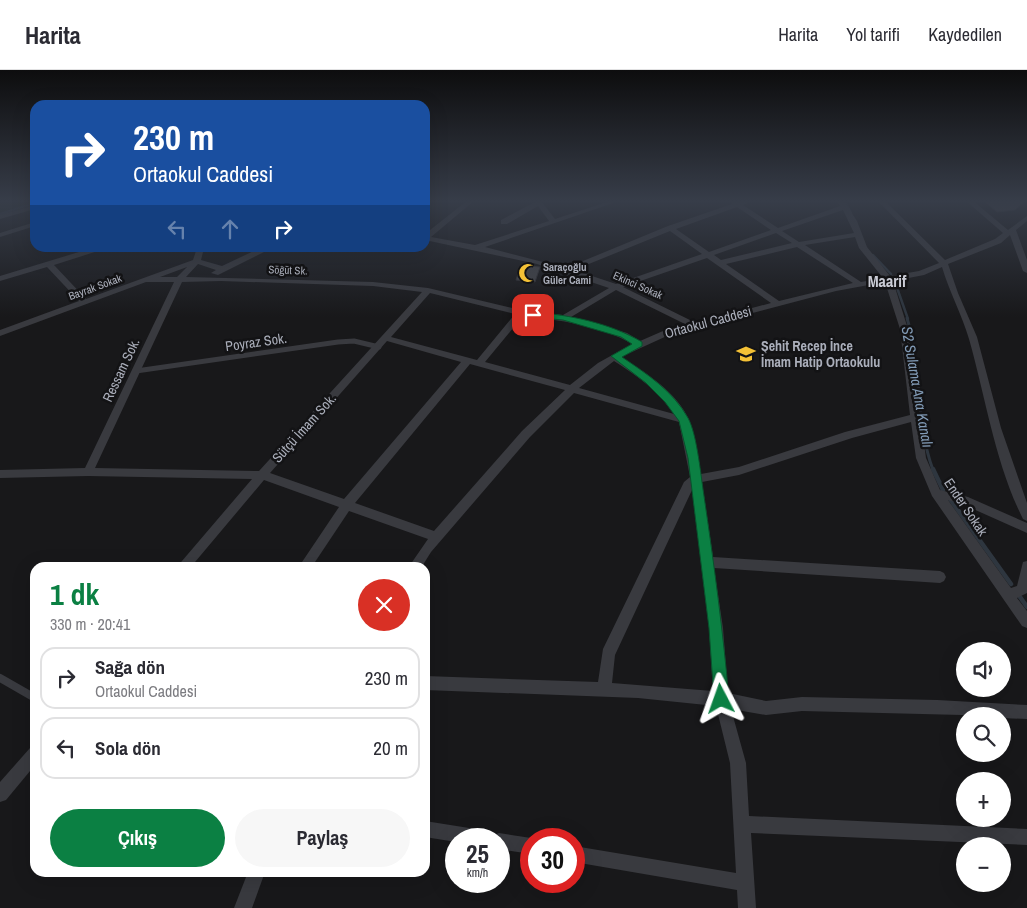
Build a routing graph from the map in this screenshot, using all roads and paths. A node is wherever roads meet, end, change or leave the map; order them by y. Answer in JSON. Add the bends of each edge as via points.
{"nodes":[{"id":1,"x":431,"y":239,"type":"edge"},
{"id":2,"x":504,"y":239,"type":"edge"},
{"id":3,"x":643,"y":239,"type":"edge"},
{"id":4,"x":686,"y":239,"type":"edge"},
{"id":5,"x":754,"y":239,"type":"edge"},
{"id":6,"x":790,"y":239,"type":"edge"},
{"id":7,"x":828,"y":239,"type":"edge"},
{"id":8,"x":860,"y":239,"type":"edge"},
{"id":9,"x":920,"y":239,"type":"edge"},
{"id":10,"x":1000,"y":239,"type":"edge"},
{"id":11,"x":1013,"y":239,"type":"edge"},
{"id":12,"x":799,"y":244,"type":"junction"},
{"id":13,"x":478,"y":248,"type":"junction"},
{"id":14,"x":86,"y":252,"type":"edge"},
{"id":15,"x":199,"y":252,"type":"edge"},
{"id":16,"x":257,"y":252,"type":"edge"},
{"id":17,"x":707,"y":254,"type":"junction"},
{"id":18,"x":197,"y":261,"type":"junction"},
{"id":19,"x":944,"y":262,"type":"junction"},
{"id":20,"x":719,"y":263,"type":"junction"},
{"id":21,"x":49,"y":264,"type":"junction"},
{"id":22,"x":222,"y":270,"type":"junction"},
{"id":23,"x":567,"y":270,"type":"junction"},
{"id":24,"x":1027,"y":271,"type":"edge"},
{"id":25,"x":0,"y":279,"type":"edge"},
{"id":26,"x":202,"y":279,"type":"junction"},
{"id":27,"x":888,"y":279,"type":"junction"},
{"id":28,"x":146,"y":280,"type":"junction"},
{"id":29,"x":179,"y":280,"type":"junction"},
{"id":30,"x":860,"y":284,"type":"junction"},
{"id":31,"x":616,"y":288,"type":"junction"},
{"id":32,"x":428,"y":290,"type":"junction"},
{"id":33,"x":85,"y":303,"type":"junction"},
{"id":34,"x":777,"y":304,"type":"junction"},
{"id":35,"x":521,"y":314,"type":"junction"},
{"id":36,"x":564,"y":318,"type":"junction"},
{"id":37,"x":694,"y":325,"type":"junction"},
{"id":38,"x":0,"y":333,"type":"edge"},
{"id":39,"x":386,"y":338,"type":"junction"},
{"id":40,"x":639,"y":344,"type":"junction"},
{"id":41,"x":379,"y":347,"type":"junction"},
{"id":42,"x":615,"y":356,"type":"junction"},
{"id":43,"x":467,"y":361,"type":"junction"},
{"id":44,"x":480,"y":364,"type":"junction"},
{"id":45,"x":136,"y":371,"type":"junction"},
{"id":46,"x":571,"y":390,"type":"junction"},
{"id":47,"x":915,"y":417,"type":"junction"},
{"id":48,"x":684,"y":420,"type":"junction"},
{"id":49,"x":88,"y":472,"type":"junction"},
{"id":50,"x":0,"y":474,"type":"edge"},
{"id":51,"x":262,"y":475,"type":"junction"},
{"id":52,"x":695,"y":479,"type":"junction"},
{"id":53,"x":936,"y":493,"type":"junction"},
{"id":54,"x":347,"y":504,"type":"junction"},
{"id":55,"x":1027,"y":516,"type":"edge"},
{"id":56,"x":1027,"y":528,"type":"edge"},
{"id":57,"x":437,"y":536,"type":"junction"},
{"id":58,"x":187,"y":562,"type":"edge"},
{"id":59,"x":308,"y":562,"type":"edge"},
{"id":60,"x":418,"y":562,"type":"edge"},
{"id":61,"x":706,"y":562,"type":"junction"},
{"id":62,"x":1027,"y":566,"type":"edge"},
{"id":63,"x":940,"y":577,"type":"dead end"},
{"id":64,"x":1008,"y":596,"type":"junction"},
{"id":65,"x":1027,"y":622,"type":"edge"},
{"id":66,"x":0,"y":678,"type":"edge"},
{"id":67,"x":430,"y":683,"type":"edge"},
{"id":68,"x":604,"y":689,"type":"junction"},
{"id":69,"x":30,"y":695,"type":"edge"},
{"id":70,"x":721,"y":699,"type":"junction"},
{"id":71,"x":1027,"y":712,"type":"edge"},
{"id":72,"x":30,"y":758,"type":"edge"},
{"id":73,"x":0,"y":794,"type":"edge"},
{"id":74,"x":742,"y":824,"type":"junction"},
{"id":75,"x":430,"y":830,"type":"edge"},
{"id":76,"x":445,"y":832,"type":"edge"},
{"id":77,"x":1027,"y":837,"type":"edge"},
{"id":78,"x":585,"y":856,"type":"edge"},
{"id":79,"x":255,"y":877,"type":"edge"},
{"id":80,"x":746,"y":883,"type":"junction"},
{"id":81,"x":243,"y":908,"type":"edge"},
{"id":82,"x":747,"y":908,"type":"edge"}],
"edges":[{"from":1,"to":13,"type":"street","name":"Ekinci Sokak"},
{"from":2,"to":13,"type":"street"},
{"from":3,"to":23,"type":"street"},
{"from":4,"to":17,"type":"street"},
{"from":5,"to":17,"type":"street"},
{"from":6,"to":12,"type":"street"},
{"from":7,"to":12,"type":"street"},
{"from":8,"to":27,"type":"street","via":[[863,248]]},
{"from":9,"to":19,"type":"street"},
{"from":10,"to":19,"type":"street","name":"Ortaokul Caddesi"},
{"from":11,"to":24,"type":"street"},
{"from":12,"to":20,"type":"street"},
{"from":12,"to":30,"type":"street"},
{"from":13,"to":23,"type":"street","name":"Ekinci Sokak"},
{"from":14,"to":21,"type":"street"},
{"from":15,"to":18,"type":"street"},
{"from":16,"to":22,"type":"street"},
{"from":17,"to":20,"type":"street"},
{"from":17,"to":31,"type":"street"},
{"from":18,"to":22,"type":"street"},
{"from":18,"to":28,"type":"street","name":"Bayrak Sokak"},
{"from":18,"to":29,"type":"street","name":"Ressam Sok."},
{"from":19,"to":27,"type":"street","name":"Ortaokul Caddesi","via":[[920,273]]},
{"from":19,"to":55,"type":"street","via":[[973,338],[996,428]]},
{"from":20,"to":34,"type":"street"},
{"from":21,"to":25,"type":"street"},
{"from":21,"to":33,"type":"street"},
{"from":22,"to":26,"type":"street"},
{"from":23,"to":31,"type":"street","name":"Ekinci Sokak"},
{"from":26,"to":29,"type":"street","name":"Söğüt Sk."},
{"from":26,"to":32,"type":"street","name":"Söğüt Sk.","via":[[373,284]]},
{"from":27,"to":30,"type":"street","name":"Ortaokul Caddesi"},
{"from":27,"to":47,"type":"street","name":"Ender Sokak","via":[[904,329]]},
{"from":28,"to":29,"type":"street","name":"Söğüt Sk."},
{"from":28,"to":33,"type":"street","name":"Bayrak Sokak"},
{"from":29,"to":45,"type":"street","name":"Ressam Sok."},
{"from":30,"to":34,"type":"street","name":"Ortaokul Caddesi"},
{"from":31,"to":36,"type":"street"},
{"from":31,"to":37,"type":"street","name":"Ekinci Sokak"},
{"from":32,"to":35,"type":"street"},
{"from":32,"to":39,"type":"street","name":"Sütçü İmam Sok."},
{"from":33,"to":38,"type":"street","name":"Bayrak Sokak"},
{"from":34,"to":37,"type":"street","name":"Ortaokul Caddesi"},
{"from":35,"to":36,"type":"street"},
{"from":35,"to":44,"type":"street"},
{"from":36,"to":40,"type":"street","via":[[624,335]]},
{"from":37,"to":40,"type":"street","name":"Ortaokul Caddesi"},
{"from":39,"to":41,"type":"street","name":"Sütçü İmam Sok."},
{"from":39,"to":43,"type":"street"},
{"from":40,"to":42,"type":"street","name":"Ortaokul Caddesi"},
{"from":41,"to":45,"type":"lane","name":"Poyraz Sok.","via":[[354,340]]},
{"from":41,"to":51,"type":"street","name":"Sütçü İmam Sok."},
{"from":42,"to":46,"type":"street","name":"Ortaokul Caddesi"},
{"from":42,"to":48,"type":"street","via":[[650,380]]},
{"from":43,"to":44,"type":"street"},
{"from":43,"to":54,"type":"street"},
{"from":44,"to":46,"type":"street"},
{"from":45,"to":49,"type":"street","name":"Ressam Sok."},
{"from":46,"to":48,"type":"street"},
{"from":46,"to":57,"type":"street","name":"Ortaokul Caddesi","via":[[526,434]]},
{"from":47,"to":52,"type":"street","via":[[875,426],[730,474]]},
{"from":47,"to":53,"type":"street","name":"Ender Sokak","via":[[921,458]]},
{"from":48,"to":52,"type":"street"},
{"from":49,"to":50,"type":"street"},
{"from":49,"to":51,"type":"street"},
{"from":51,"to":54,"type":"street"},
{"from":51,"to":58,"type":"street","name":"Sütçü İmam Sok."},
{"from":52,"to":61,"type":"street"},
{"from":52,"to":68,"type":"street","via":[[690,482],[608,654]]},
{"from":53,"to":56,"type":"street","via":[[964,500]]},
{"from":53,"to":64,"type":"street","name":"Ender Sokak"},
{"from":54,"to":57,"type":"street"},
{"from":54,"to":59,"type":"street"},
{"from":57,"to":60,"type":"street","name":"Ortaokul Caddesi"},
{"from":61,"to":63,"type":"street"},
{"from":61,"to":70,"type":"street","via":[[716,628]]},
{"from":62,"to":64,"type":"street","via":[[1023,589]]},
{"from":64,"to":65,"type":"street","name":"Ender Sokak"},
{"from":66,"to":69,"type":"lane"},
{"from":67,"to":68,"type":"street"},
{"from":68,"to":70,"type":"street"},
{"from":70,"to":71,"type":"street","via":[[766,708],[802,704],[937,706]]},
{"from":70,"to":74,"type":"street","via":[[738,763]]},
{"from":72,"to":73,"type":"street"},
{"from":74,"to":77,"type":"street"},
{"from":74,"to":80,"type":"street"},
{"from":75,"to":76,"type":"street"},
{"from":78,"to":80,"type":"street"},
{"from":79,"to":81,"type":"street"},
{"from":80,"to":82,"type":"street"}]}
